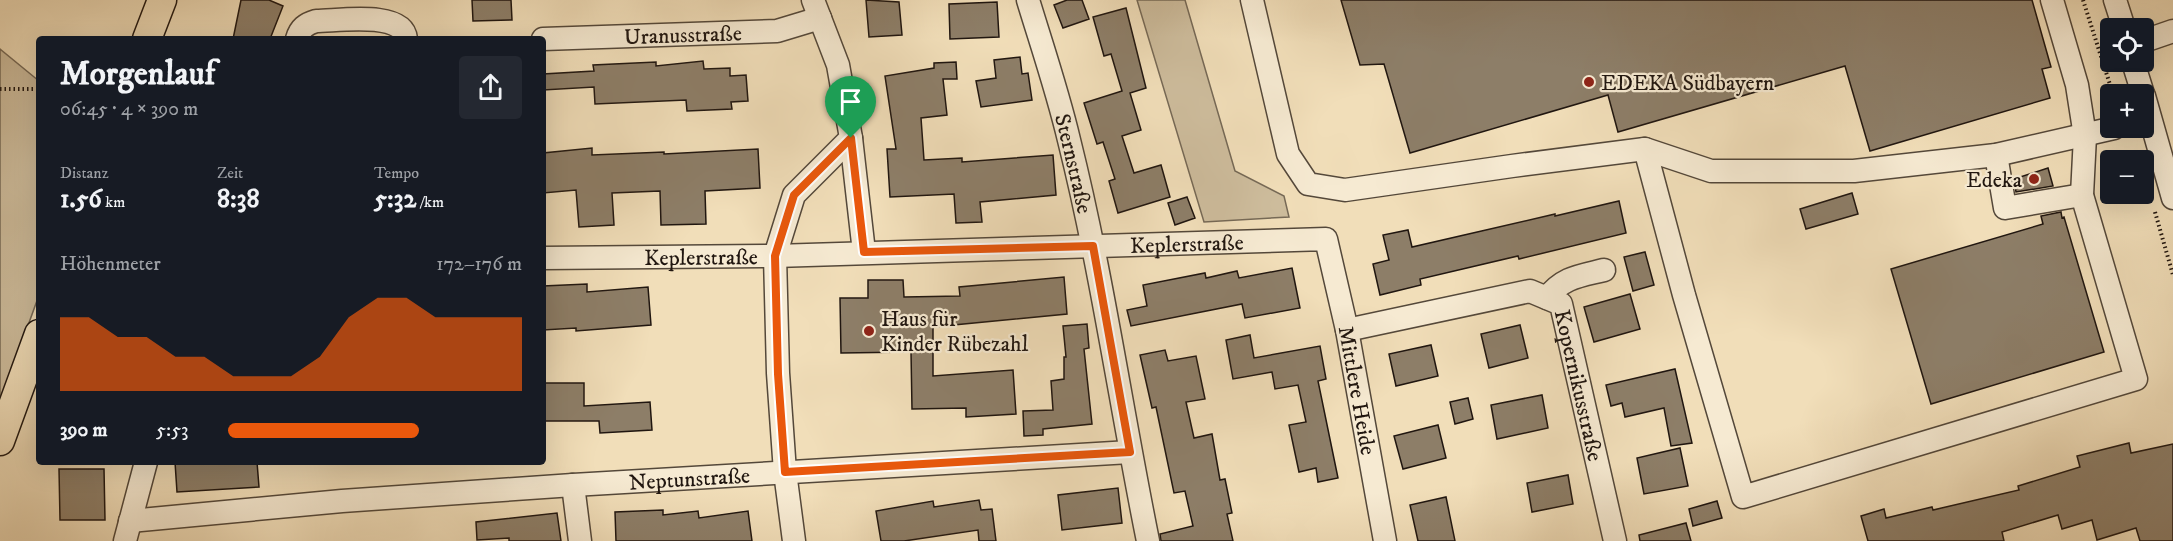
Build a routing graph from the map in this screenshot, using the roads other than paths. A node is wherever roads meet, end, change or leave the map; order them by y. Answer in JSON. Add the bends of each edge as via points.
{"nodes":[{"id":1,"x":162,"y":0,"type":"edge"},
{"id":2,"x":1028,"y":0,"type":"edge"},
{"id":3,"x":1252,"y":0,"type":"edge"},
{"id":4,"x":2052,"y":0,"type":"edge"},
{"id":5,"x":2115,"y":0,"type":"edge"},
{"id":6,"x":817,"y":9,"type":"edge"},
{"id":7,"x":2121,"y":18,"type":"edge"},
{"id":8,"x":2173,"y":31,"type":"edge"},
{"id":9,"x":148,"y":36,"type":"edge"},
{"id":10,"x":298,"y":36,"type":"edge"},
{"id":11,"x":406,"y":36,"type":"edge"},
{"id":12,"x":2154,"y":38,"type":"edge"},
{"id":13,"x":546,"y":39,"type":"edge"},
{"id":14,"x":2100,"y":132,"type":"edge"},
{"id":15,"x":2085,"y":136,"type":"junction"},
{"id":16,"x":851,"y":138,"type":"junction"},
{"id":17,"x":2151,"y":138,"type":"edge"},
{"id":18,"x":1645,"y":150,"type":"junction"},
{"id":19,"x":1996,"y":155,"type":"junction"},
{"id":20,"x":2082,"y":195,"type":"junction"},
{"id":21,"x":2163,"y":200,"type":"edge"},
{"id":22,"x":1326,"y":239,"type":"joint"},
{"id":23,"x":1093,"y":246,"type":"junction"},
{"id":24,"x":864,"y":252,"type":"junction"},
{"id":25,"x":775,"y":256,"type":"junction"},
{"id":26,"x":546,"y":258,"type":"edge"},
{"id":27,"x":1604,"y":270,"type":"dead end"},
{"id":28,"x":1547,"y":298,"type":"junction"},
{"id":29,"x":1347,"y":330,"type":"junction"},
{"id":30,"x":36,"y":342,"type":"edge"},
{"id":31,"x":0,"y":441,"type":"edge"},
{"id":32,"x":1130,"y":452,"type":"junction"},
{"id":33,"x":145,"y":465,"type":"edge"},
{"id":34,"x":785,"y":472,"type":"junction"},
{"id":35,"x":573,"y":485,"type":"junction"},
{"id":36,"x":127,"y":531,"type":"edge"},
{"id":37,"x":580,"y":541,"type":"edge"},
{"id":38,"x":794,"y":541,"type":"edge"},
{"id":39,"x":1148,"y":541,"type":"edge"},
{"id":40,"x":1385,"y":541,"type":"edge"},
{"id":41,"x":1615,"y":541,"type":"edge"}],
"edges":[{"from":1,"to":9,"type":"main road"},
{"from":2,"to":23,"type":"street","name":"Sternstraße","via":[[1069,138]]},
{"from":3,"to":18,"type":"street","via":[[1288,154],[1308,184],[1346,190]]},
{"from":4,"to":15,"type":"street","via":[[2077,85]]},
{"from":5,"to":7,"type":"street"},
{"from":6,"to":13,"type":"street","name":"Uranusstraße","via":[[777,31]]},
{"from":6,"to":16,"type":"street","via":[[838,65]]},
{"from":8,"to":12,"type":"street"},
{"from":10,"to":11,"type":"street","via":[[306,24],[316,21],[385,20],[400,26]]},
{"from":14,"to":15,"type":"street"},
{"from":15,"to":19,"type":"street"},
{"from":15,"to":20,"type":"street"},
{"from":16,"to":24,"type":"street"},
{"from":16,"to":25,"type":"street","via":[[794,195]]},
{"from":17,"to":21,"type":"street"},
{"from":18,"to":19,"type":"street","via":[[1711,171],[1854,171]]},
{"from":18,"to":20,"type":"street","via":[[1743,497],[2136,379]]},
{"from":19,"to":20,"type":"street","via":[[2005,208]]},
{"from":22,"to":23,"type":"street","name":"Keplerstraße"},
{"from":22,"to":29,"type":"street","name":"Mittlere Heide"},
{"from":23,"to":24,"type":"street","name":"Keplerstraße"},
{"from":23,"to":32,"type":"street","name":"Sternstraße"},
{"from":24,"to":25,"type":"street","name":"Keplerstraße"},
{"from":25,"to":26,"type":"street","name":"Keplerstraße"},
{"from":25,"to":34,"type":"street"},
{"from":27,"to":28,"type":"street","via":[[1568,279]]},
{"from":28,"to":29,"type":"street","name":"Kopernikusstraße","via":[[1530,291]]},
{"from":28,"to":41,"type":"street","name":"Kopernikusstraße","via":[[1561,304]]},
{"from":29,"to":40,"type":"street","name":"Mittlere Heide"},
{"from":30,"to":31,"type":"main road"},
{"from":32,"to":34,"type":"street","name":"Neptunstraße"},
{"from":32,"to":39,"type":"street","name":"Sternstraße"},
{"from":33,"to":36,"type":"street"},
{"from":34,"to":35,"type":"street","name":"Neptunstraße"},
{"from":34,"to":38,"type":"street"},
{"from":35,"to":36,"type":"street","name":"Neptunstraße","via":[[342,501]]},
{"from":35,"to":37,"type":"street"}]}
